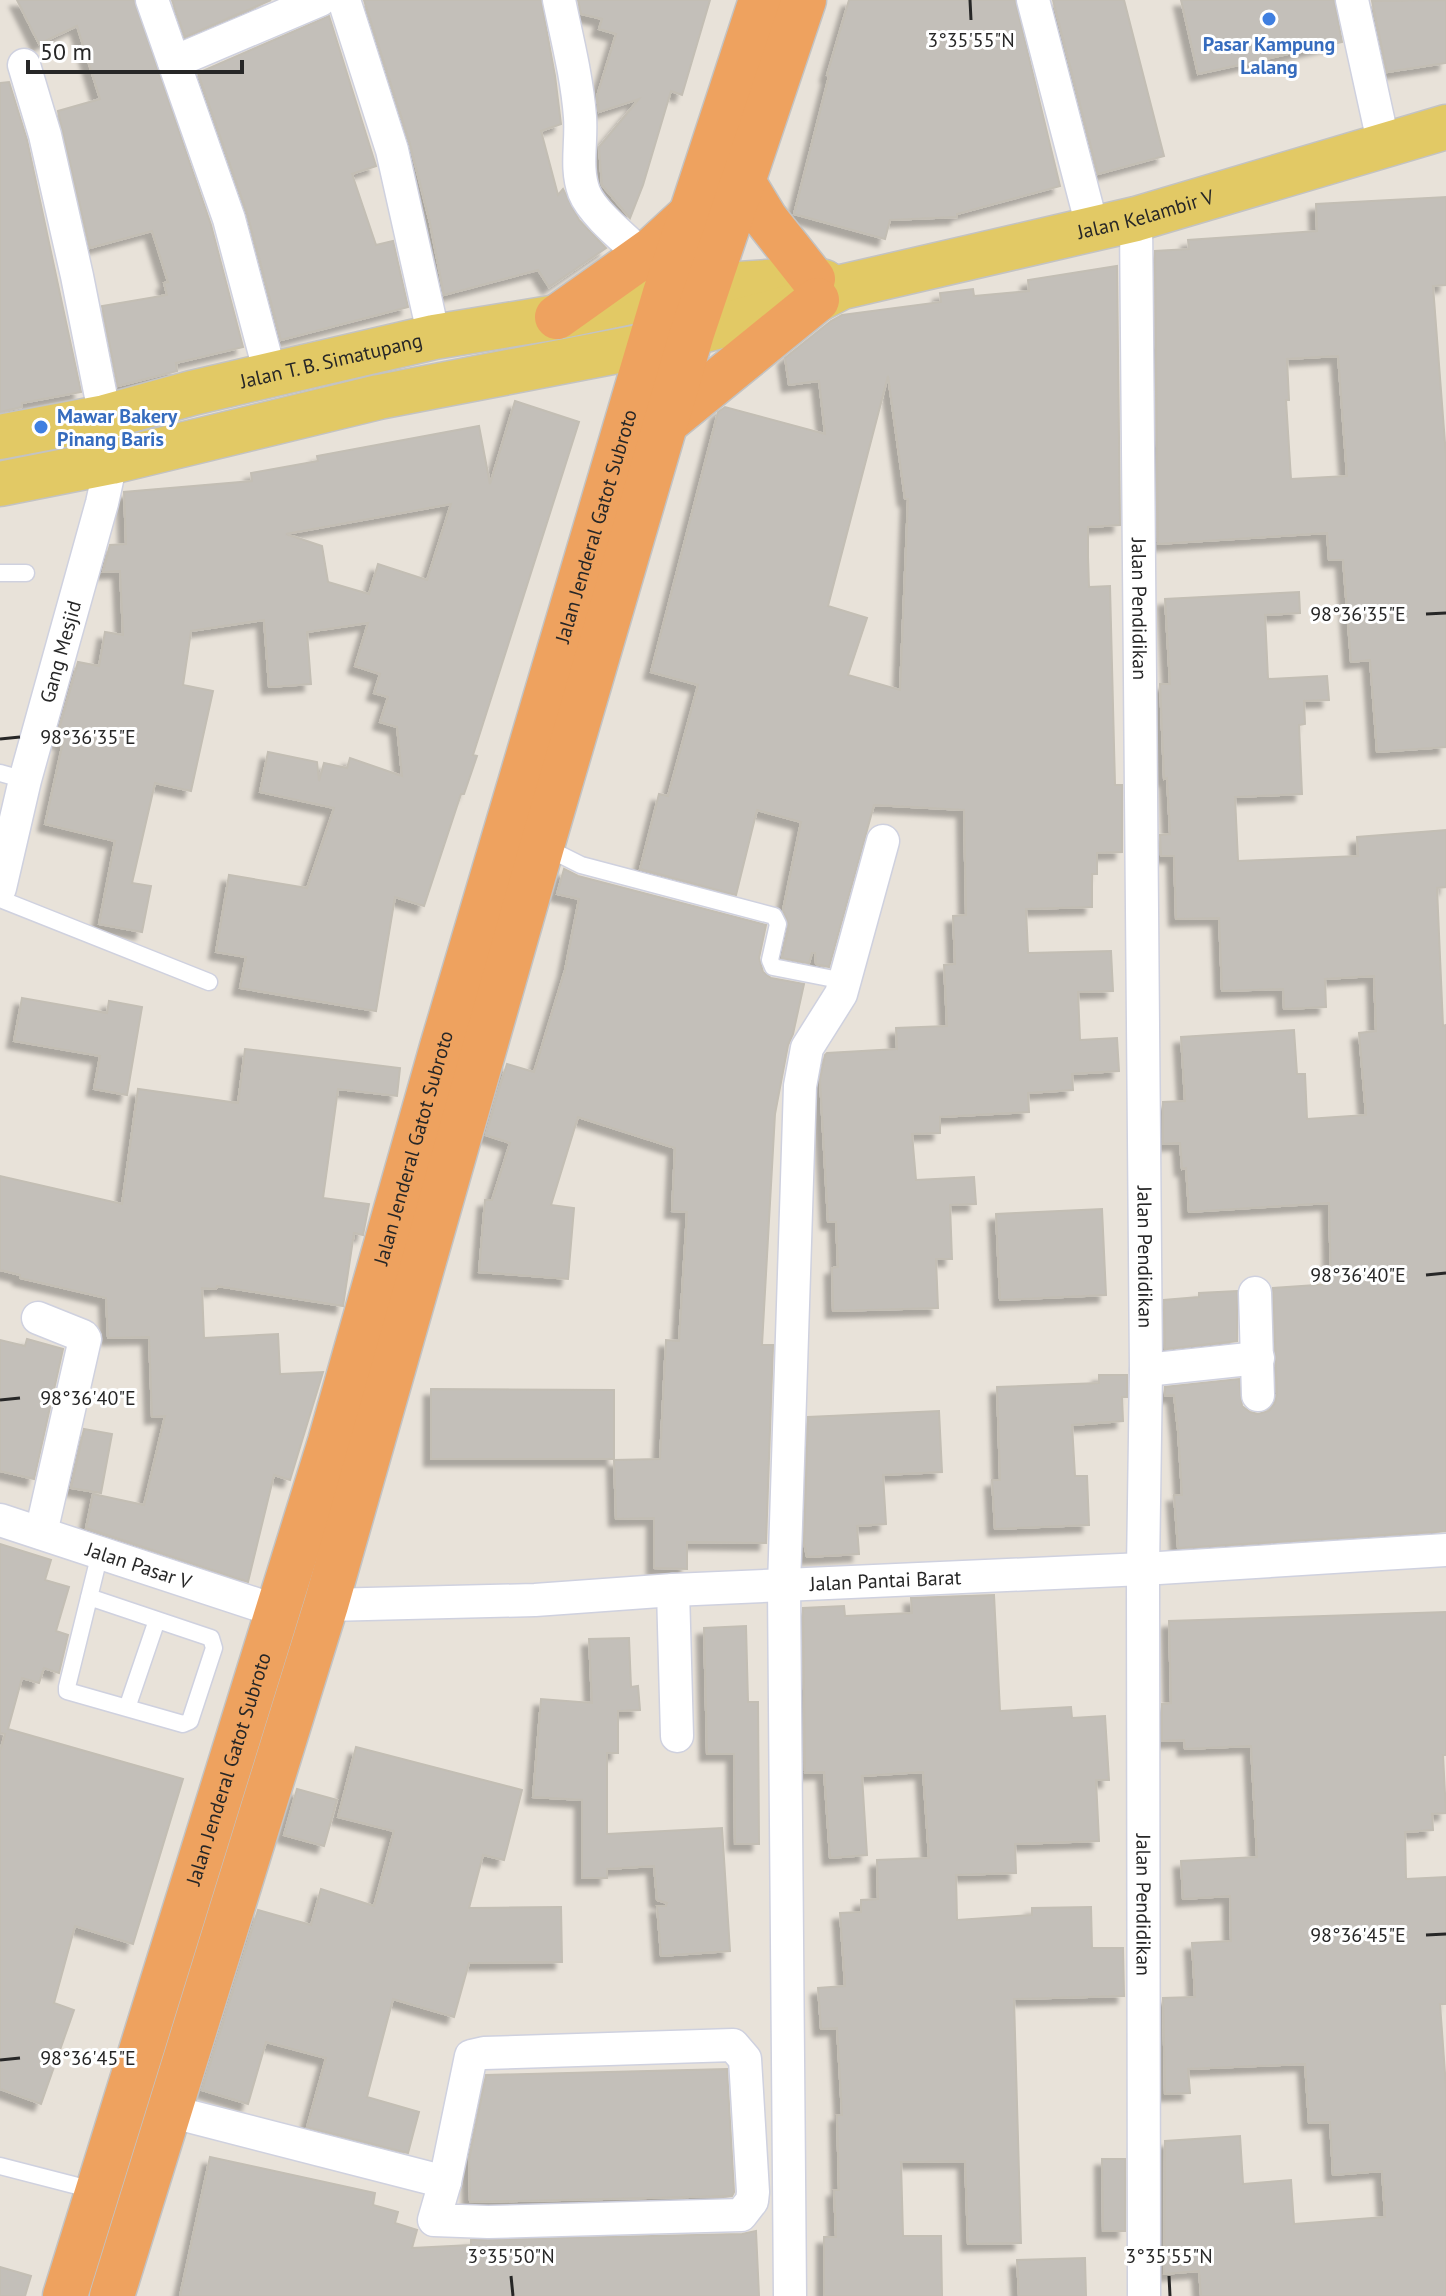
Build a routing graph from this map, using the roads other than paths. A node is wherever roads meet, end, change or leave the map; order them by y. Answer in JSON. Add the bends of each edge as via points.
{"nodes":[{"id":1,"x":152,"y":0,"type":"edge"},
{"id":2,"x":320,"y":0,"type":"edge"},
{"id":3,"x":344,"y":0,"type":"edge"},
{"id":4,"x":559,"y":0,"type":"edge"},
{"id":5,"x":761,"y":0,"type":"edge"},
{"id":6,"x":804,"y":0,"type":"edge"},
{"id":7,"x":1033,"y":0,"type":"edge"},
{"id":8,"x":1352,"y":0,"type":"edge"},
{"id":9,"x":174,"y":62,"type":"junction"},
{"id":10,"x":24,"y":65,"type":"dead end"},
{"id":11,"x":1446,"y":127,"type":"edge"},
{"id":12,"x":1384,"y":146,"type":"junction"},
{"id":13,"x":742,"y":180,"type":"junction"},
{"id":14,"x":691,"y":214,"type":"junction"},
{"id":15,"x":1136,"y":219,"type":"junction"},
{"id":16,"x":1093,"y":230,"type":"junction"},
{"id":17,"x":643,"y":256,"type":"junction"},
{"id":18,"x":708,"y":286,"type":"junction"},
{"id":19,"x":824,"y":289,"type":"junction"},
{"id":20,"x":665,"y":293,"type":"junction"},
{"id":21,"x":557,"y":317,"type":"junction"},
{"id":22,"x":692,"y":333,"type":"junction"},
{"id":23,"x":434,"y":337,"type":"junction"},
{"id":24,"x":649,"y":345,"type":"junction"},
{"id":25,"x":271,"y":377,"type":"junction"},
{"id":26,"x":105,"y":417,"type":"junction"},
{"id":27,"x":667,"y":422,"type":"junction"},
{"id":28,"x":0,"y":437,"type":"edge"},
{"id":29,"x":111,"y":462,"type":"junction"},
{"id":30,"x":0,"y":484,"type":"edge"},
{"id":31,"x":0,"y":573,"type":"edge"},
{"id":32,"x":26,"y":573,"type":"dead end"},
{"id":33,"x":12,"y":776,"type":"edge"},
{"id":34,"x":883,"y":841,"type":"dead end"},
{"id":35,"x":542,"y":846,"type":"junction"},
{"id":36,"x":0,"y":888,"type":"edge"},
{"id":37,"x":0,"y":899,"type":"edge"},
{"id":38,"x":857,"y":932,"type":"junction"},
{"id":39,"x":209,"y":982,"type":"dead end"},
{"id":40,"x":1255,"y":1293,"type":"dead end"},
{"id":41,"x":38,"y":1318,"type":"dead end"},
{"id":42,"x":1258,"y":1358,"type":"junction"},
{"id":43,"x":1146,"y":1370,"type":"junction"},
{"id":44,"x":1258,"y":1395,"type":"dead end"},
{"id":45,"x":349,"y":1447,"type":"junction"},
{"id":46,"x":0,"y":1520,"type":"edge"},
{"id":47,"x":41,"y":1533,"type":"junction"},
{"id":48,"x":1446,"y":1550,"type":"edge"},
{"id":49,"x":100,"y":1553,"type":"junction"},
{"id":50,"x":1143,"y":1569,"type":"junction"},
{"id":51,"x":784,"y":1586,"type":"junction"},
{"id":52,"x":673,"y":1590,"type":"junction"},
{"id":53,"x":89,"y":1597,"type":"junction"},
{"id":54,"x":326,"y":1605,"type":"junction"},
{"id":55,"x":277,"y":1611,"type":"junction"},
{"id":56,"x":157,"y":1620,"type":"junction"},
{"id":57,"x":127,"y":1708,"type":"junction"},
{"id":58,"x":677,"y":1736,"type":"dead end"},
{"id":59,"x":169,"y":2111,"type":"junction"},
{"id":60,"x":0,"y":2166,"type":"edge"},
{"id":61,"x":445,"y":2182,"type":"junction"},
{"id":62,"x":98,"y":2191,"type":"junction"},
{"id":63,"x":65,"y":2296,"type":"edge"},
{"id":64,"x":112,"y":2296,"type":"edge"},
{"id":65,"x":790,"y":2296,"type":"edge"},
{"id":66,"x":1144,"y":2296,"type":"edge"}],
"edges":[{"from":1,"to":9,"type":"street"},
{"from":2,"to":9,"type":"street"},
{"from":3,"to":23,"type":"street","via":[[392,150]]},
{"from":4,"to":17,"type":"street","via":[[576,84],[585,193]]},
{"from":5,"to":14,"type":"highway","name":"Jalan Jenderal Gatot Subroto"},
{"from":6,"to":13,"type":"highway","name":"Jalan Jenderal Gatot Subroto"},
{"from":7,"to":16,"type":"street"},
{"from":8,"to":12,"type":"street"},
{"from":9,"to":25,"type":"street","via":[[229,219]]},
{"from":10,"to":26,"type":"street","name":"Gang Mesjid","via":[[45,135]]},
{"from":11,"to":12,"type":"main road","name":"Jalan Kelambir V"},
{"from":12,"to":15,"type":"main road","name":"Jalan Kelambir V"},
{"from":13,"to":18,"type":"highway","name":"Jalan Jenderal Gatot Subroto"},
{"from":13,"to":19,"type":"highway","via":[[765,218]]},
{"from":14,"to":17,"type":"highway"},
{"from":14,"to":20,"type":"highway","name":"Jalan Jenderal Gatot Subroto"},
{"from":15,"to":16,"type":"main road","name":"Jalan Kelambir V"},
{"from":15,"to":43,"type":"street","name":"Jalan Pendidikan"},
{"from":16,"to":19,"type":"main road","name":"Jalan Kelambir V"},
{"from":17,"to":21,"type":"highway"},
{"from":18,"to":19,"type":"main road","name":"Jalan Kelambir V"},
{"from":18,"to":20,"type":"main road","name":"Jalan Kelambir V"},
{"from":18,"to":22,"type":"highway","name":"Jalan Jenderal Gatot Subroto"},
{"from":19,"to":22,"type":"main road","name":"Jalan Kelambir V"},
{"from":19,"to":27,"type":"highway"},
{"from":20,"to":21,"type":"main road","name":"Jalan T. B. Simatupang"},
{"from":20,"to":24,"type":"highway","name":"Jalan Jenderal Gatot Subroto"},
{"from":21,"to":23,"type":"main road","name":"Jalan T. B. Simatupang"},
{"from":22,"to":24,"type":"main road","name":"Jalan Kelambir V"},
{"from":22,"to":27,"type":"highway","name":"Jalan Jenderal Gatot Subroto"},
{"from":23,"to":25,"type":"main road","name":"Jalan T. B. Simatupang"},
{"from":24,"to":29,"type":"main road","via":[[379,397]]},
{"from":24,"to":45,"type":"highway","name":"Jalan Jenderal Gatot Subroto","via":[[446,1032]]},
{"from":25,"to":26,"type":"main road","name":"Jalan T. B. Simatupang"},
{"from":26,"to":28,"type":"main road","name":"Jalan T. B. Simatupang"},
{"from":26,"to":29,"type":"street","name":"Gang Mesjid"},
{"from":27,"to":35,"type":"highway","name":"Jalan Jenderal Gatot Subroto"},
{"from":29,"to":30,"type":"main road"},
{"from":29,"to":33,"type":"street","name":"Gang Mesjid"},
{"from":31,"to":32,"type":"lane"},
{"from":33,"to":36,"type":"street","name":"Gang Mesjid"},
{"from":34,"to":38,"type":"street"},
{"from":35,"to":38,"type":"lane","via":[[581,865],[774,916],[778,924],[773,967],[841,980]]},
{"from":35,"to":45,"type":"highway","name":"Jalan Jenderal Gatot Subroto"},
{"from":37,"to":39,"type":"lane"},
{"from":38,"to":51,"type":"street","via":[[841,994],[807,1048],[800,1086]]},
{"from":40,"to":42,"type":"street"},
{"from":41,"to":47,"type":"street","via":[[85,1339]]},
{"from":42,"to":43,"type":"street"},
{"from":42,"to":44,"type":"street"},
{"from":43,"to":50,"type":"street","name":"Jalan Pendidikan"},
{"from":45,"to":54,"type":"highway","name":"Jalan Jenderal Gatot Subroto"},
{"from":45,"to":55,"type":"highway","name":"Jalan Jenderal Gatot Subroto"},
{"from":46,"to":47,"type":"street","name":"Jalan Pasar V"},
{"from":47,"to":49,"type":"street","name":"Jalan Pasar V"},
{"from":48,"to":50,"type":"street","name":"Jalan Pantai Barat"},
{"from":49,"to":53,"type":"lane"},
{"from":49,"to":55,"type":"street","name":"Jalan Pasar V"},
{"from":50,"to":51,"type":"street","name":"Jalan Pantai Barat"},
{"from":50,"to":66,"type":"street","name":"Jalan Pendidikan"},
{"from":51,"to":52,"type":"street","name":"Jalan Pantai Barat"},
{"from":51,"to":65,"type":"street"},
{"from":52,"to":54,"type":"street","name":"Jalan Pantai Barat","via":[[535,1600]]},
{"from":52,"to":58,"type":"street"},
{"from":53,"to":56,"type":"lane"},
{"from":53,"to":57,"type":"lane","via":[[67,1691]]},
{"from":54,"to":59,"type":"highway","name":"Jalan Jenderal Gatot Subroto"},
{"from":55,"to":62,"type":"highway","name":"Jalan Jenderal Gatot Subroto"},
{"from":56,"to":57,"type":"lane"},
{"from":56,"to":57,"type":"lane","via":[[214,1642],[190,1721],[183,1724]]},
{"from":59,"to":61,"type":"street"},
{"from":59,"to":64,"type":"highway","name":"Jalan Jenderal Gatot Subroto"},
{"from":60,"to":62,"type":"lane"},
{"from":61,"to":61,"type":"street","via":[[434,2220],[741,2215],[753,2192],[745,2059],[733,2045],[471,2056]]},
{"from":62,"to":63,"type":"highway","name":"Jalan Jenderal Gatot Subroto"}]}
